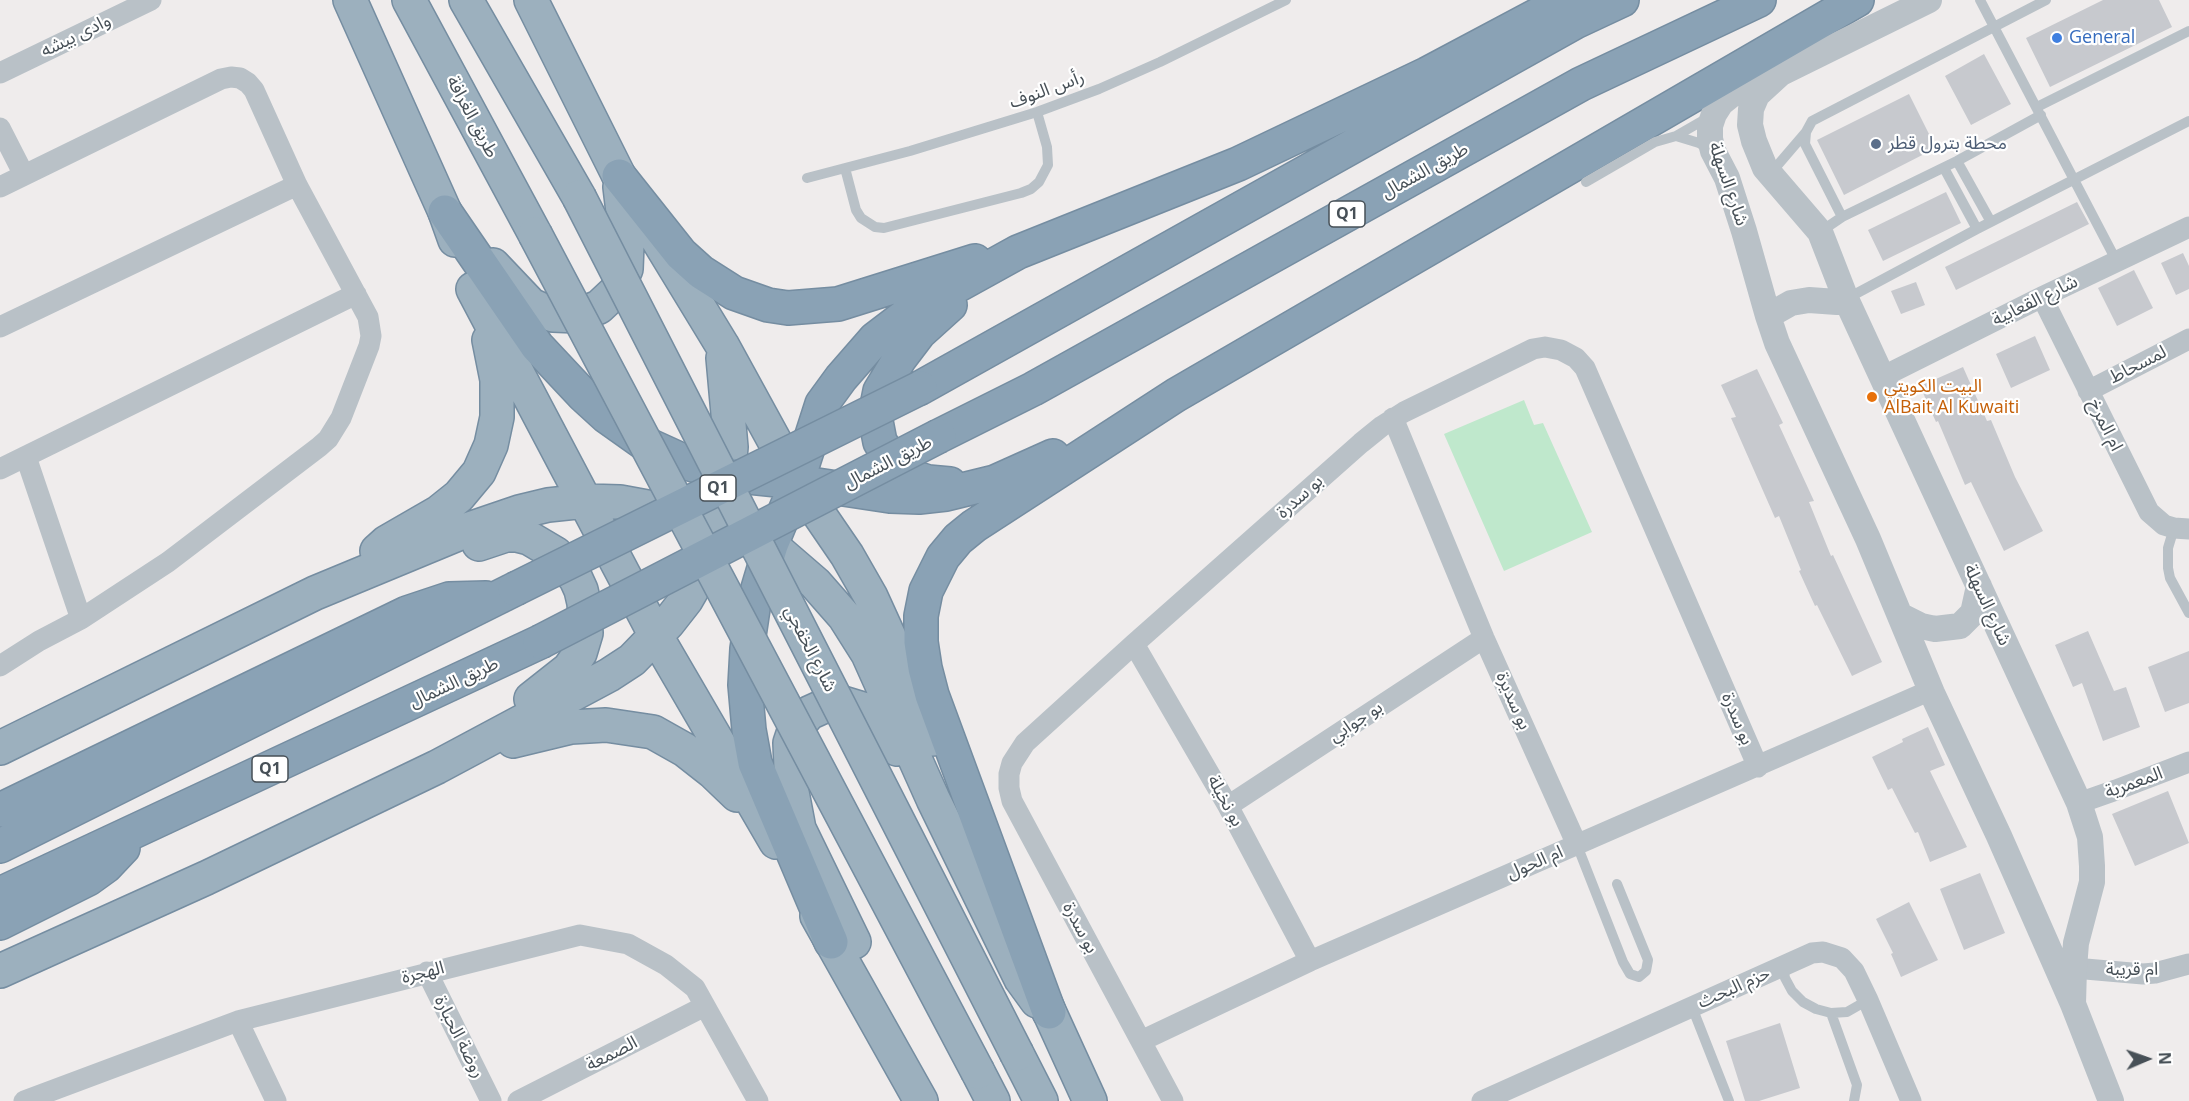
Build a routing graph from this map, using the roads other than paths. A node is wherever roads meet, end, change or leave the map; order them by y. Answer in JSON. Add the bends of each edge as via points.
{"nodes":[{"id":1,"x":151,"y":0,"type":"edge"},
{"id":2,"x":350,"y":0,"type":"edge"},
{"id":3,"x":409,"y":0,"type":"edge"},
{"id":4,"x":466,"y":0,"type":"edge"},
{"id":5,"x":531,"y":0,"type":"edge"},
{"id":6,"x":1286,"y":0,"type":"edge"},
{"id":7,"x":1566,"y":0,"type":"edge"},
{"id":8,"x":1622,"y":0,"type":"edge"},
{"id":9,"x":1759,"y":0,"type":"edge"},
{"id":10,"x":1857,"y":0,"type":"edge"},
{"id":11,"x":1929,"y":0,"type":"edge"},
{"id":12,"x":1980,"y":0,"type":"edge"},
{"id":13,"x":2046,"y":0,"type":"edge"},
{"id":14,"x":1995,"y":26,"type":"junction"},
{"id":15,"x":2189,"y":31,"type":"edge"},
{"id":16,"x":0,"y":73,"type":"edge"},
{"id":17,"x":1781,"y":74,"type":"junction"},
{"id":18,"x":2039,"y":111,"type":"junction"},
{"id":19,"x":1037,"y":112,"type":"junction"},
{"id":20,"x":1714,"y":114,"type":"junction"},
{"id":21,"x":2189,"y":121,"type":"edge"},
{"id":22,"x":0,"y":128,"type":"edge"},
{"id":23,"x":1806,"y":132,"type":"junction"},
{"id":24,"x":1676,"y":136,"type":"junction"},
{"id":25,"x":1713,"y":152,"type":"junction"},
{"id":26,"x":1957,"y":161,"type":"junction"},
{"id":27,"x":845,"y":168,"type":"junction"},
{"id":28,"x":1944,"y":168,"type":"junction"},
{"id":29,"x":1770,"y":174,"type":"junction"},
{"id":30,"x":24,"y":175,"type":"junction"},
{"id":31,"x":619,"y":176,"type":"junction"},
{"id":32,"x":807,"y":178,"type":"dead end"},
{"id":33,"x":2074,"y":179,"type":"junction"},
{"id":34,"x":1586,"y":182,"type":"dead end"},
{"id":35,"x":1,"y":185,"type":"edge"},
{"id":36,"x":297,"y":185,"type":"junction"},
{"id":37,"x":445,"y":212,"type":"junction"},
{"id":38,"x":1842,"y":217,"type":"junction"},
{"id":39,"x":1991,"y":222,"type":"junction"},
{"id":40,"x":2189,"y":227,"type":"edge"},
{"id":41,"x":1977,"y":229,"type":"junction"},
{"id":42,"x":1820,"y":232,"type":"junction"},
{"id":43,"x":1018,"y":252,"type":"junction"},
{"id":44,"x":2117,"y":262,"type":"junction"},
{"id":45,"x":473,"y":289,"type":"junction"},
{"id":46,"x":356,"y":294,"type":"junction"},
{"id":47,"x":2042,"y":297,"type":"junction"},
{"id":48,"x":1846,"y":299,"type":"junction"},
{"id":49,"x":1768,"y":316,"type":"junction"},
{"id":50,"x":0,"y":327,"type":"edge"},
{"id":51,"x":2189,"y":339,"type":"edge"},
{"id":52,"x":722,"y":345,"type":"junction"},
{"id":53,"x":1882,"y":377,"type":"junction"},
{"id":54,"x":2088,"y":391,"type":"junction"},
{"id":55,"x":1176,"y":396,"type":"junction"},
{"id":56,"x":1393,"y":418,"type":"junction"},
{"id":57,"x":26,"y":457,"type":"junction"},
{"id":58,"x":0,"y":469,"type":"edge"},
{"id":59,"x":729,"y":475,"type":"junction"},
{"id":60,"x":797,"y":482,"type":"junction"},
{"id":61,"x":996,"y":482,"type":"junction"},
{"id":62,"x":586,"y":501,"type":"junction"},
{"id":63,"x":721,"y":525,"type":"junction"},
{"id":64,"x":2181,"y":529,"type":"edge"},
{"id":65,"x":771,"y":545,"type":"junction"},
{"id":66,"x":350,"y":577,"type":"junction"},
{"id":67,"x":1979,"y":586,"type":"junction"},
{"id":68,"x":506,"y":594,"type":"junction"},
{"id":69,"x":2189,"y":613,"type":"edge"},
{"id":70,"x":1901,"y":616,"type":"junction"},
{"id":71,"x":81,"y":619,"type":"junction"},
{"id":72,"x":656,"y":636,"type":"junction"},
{"id":73,"x":1484,"y":638,"type":"junction"},
{"id":74,"x":1134,"y":644,"type":"junction"},
{"id":75,"x":0,"y":666,"type":"edge"},
{"id":76,"x":1931,"y":690,"type":"junction"},
{"id":77,"x":0,"y":748,"type":"edge"},
{"id":78,"x":2189,"y":762,"type":"edge"},
{"id":79,"x":437,"y":766,"type":"junction"},
{"id":80,"x":1758,"y":767,"type":"junction"},
{"id":81,"x":933,"y":799,"type":"junction"},
{"id":82,"x":2079,"y":802,"type":"junction"},
{"id":83,"x":1228,"y":806,"type":"junction"},
{"id":84,"x":0,"y":810,"type":"edge"},
{"id":85,"x":768,"y":826,"type":"junction"},
{"id":86,"x":140,"y":830,"type":"junction"},
{"id":87,"x":1577,"y":845,"type":"junction"},
{"id":88,"x":0,"y":846,"type":"edge"},
{"id":89,"x":1617,"y":884,"type":"dead end"},
{"id":90,"x":0,"y":894,"type":"edge"},
{"id":91,"x":0,"y":923,"type":"edge"},
{"id":92,"x":831,"y":942,"type":"junction"},
{"id":93,"x":1310,"y":961,"type":"junction"},
{"id":94,"x":2189,"y":964,"type":"edge"},
{"id":95,"x":1783,"y":966,"type":"junction"},
{"id":96,"x":2074,"y":968,"type":"junction"},
{"id":97,"x":0,"y":971,"type":"edge"},
{"id":98,"x":426,"y":972,"type":"junction"},
{"id":99,"x":1869,"y":1000,"type":"junction"},
{"id":100,"x":2073,"y":1004,"type":"junction"},
{"id":101,"x":705,"y":1006,"type":"junction"},
{"id":102,"x":1692,"y":1007,"type":"junction"},
{"id":103,"x":1049,"y":1012,"type":"junction"},
{"id":104,"x":1831,"y":1013,"type":"junction"},
{"id":105,"x":237,"y":1021,"type":"junction"},
{"id":106,"x":1141,"y":1041,"type":"junction"},
{"id":107,"x":920,"y":1099,"type":"edge"},
{"id":108,"x":24,"y":1101,"type":"edge"},
{"id":109,"x":276,"y":1101,"type":"edge"},
{"id":110,"x":491,"y":1101,"type":"edge"},
{"id":111,"x":518,"y":1101,"type":"edge"},
{"id":112,"x":758,"y":1101,"type":"edge"},
{"id":113,"x":993,"y":1101,"type":"edge"},
{"id":114,"x":1041,"y":1101,"type":"edge"},
{"id":115,"x":1090,"y":1101,"type":"edge"},
{"id":116,"x":1173,"y":1101,"type":"edge"},
{"id":117,"x":1482,"y":1101,"type":"edge"},
{"id":118,"x":1729,"y":1101,"type":"edge"},
{"id":119,"x":1854,"y":1101,"type":"edge"},
{"id":120,"x":1911,"y":1101,"type":"edge"},
{"id":121,"x":2111,"y":1101,"type":"edge"}],
"edges":[{"from":1,"to":16,"type":"street","name":"وادى بيشه"},
{"from":2,"to":37,"type":"highway"},
{"from":3,"to":113,"type":"highway","name":"طريق الغرافة","bridge":true},
{"from":4,"to":114,"type":"highway","name":"شارع الخفجي","bridge":true,"via":[[579,197]]},
{"from":5,"to":31,"type":"highway"},
{"from":6,"to":19,"type":"lane","name":"رأس النوف","via":[[1160,62]]},
{"from":7,"to":43,"type":"highway","via":[[1427,74],[1238,164]]},
{"from":8,"to":68,"type":"highway","number":"Q1","bridge":true,"via":[[1575,22],[920,388]]},
{"from":9,"to":86,"type":"highway","name":"طريق الشمال","number":"Q1","bridge":true,"via":[[1581,84],[1034,389],[540,642]]},
{"from":10,"to":55,"type":"highway"},
{"from":11,"to":17,"type":"street"},
{"from":12,"to":14,"type":"lane"},
{"from":13,"to":14,"type":"lane"},
{"from":14,"to":18,"type":"lane"},
{"from":14,"to":23,"type":"lane","via":[[1817,118]]},
{"from":15,"to":18,"type":"lane"},
{"from":17,"to":20,"type":"street","via":[[1764,77],[1731,95]]},
{"from":17,"to":29,"type":"street","name":"شارع السهلة","via":[[1757,95],[1751,109],[1754,141]]},
{"from":18,"to":26,"type":"lane"},
{"from":18,"to":33,"type":"lane"},
{"from":19,"to":27,"type":"lane","name":"رأس النوف"},
{"from":19,"to":27,"type":"lane","via":[[1048,165],[1039,182],[1021,193],[875,228],[856,210]]},
{"from":20,"to":24,"type":"lane"},
{"from":20,"to":25,"type":"street","name":"شارع السهلة","via":[[1710,126]]},
{"from":21,"to":33,"type":"lane"},
{"from":22,"to":30,"type":"street"},
{"from":23,"to":29,"type":"lane"},
{"from":23,"to":38,"type":"lane","via":[[1805,144]]},
{"from":24,"to":25,"type":"lane"},
{"from":24,"to":34,"type":"lane","via":[[1655,142]]},
{"from":25,"to":49,"type":"street","name":"شارع السهلة","via":[[1727,178]]},
{"from":26,"to":28,"type":"lane"},
{"from":26,"to":39,"type":"lane"},
{"from":27,"to":32,"type":"lane","name":"رأس النوف"},
{"from":28,"to":38,"type":"lane"},
{"from":28,"to":41,"type":"lane"},
{"from":29,"to":42,"type":"street","name":"شارع السهلة"},
{"from":30,"to":35,"type":"street"},
{"from":30,"to":36,"type":"street","via":[[231,77],[240,78],[254,90]]},
{"from":31,"to":37,"type":"highway","via":[[626,269],[616,291],[599,307],[577,316],[553,315],[531,305]]},
{"from":31,"to":43,"type":"highway","via":[[681,254],[701,272],[734,293],[778,307],[838,304],[949,267]]},
{"from":31,"to":52,"type":"highway"},
{"from":33,"to":39,"type":"lane"},
{"from":33,"to":44,"type":"lane"},
{"from":36,"to":46,"type":"street"},
{"from":36,"to":50,"type":"street"},
{"from":37,"to":45,"type":"highway"},
{"from":37,"to":59,"type":"highway","via":[[537,346],[583,395],[644,443],[690,464]]},
{"from":38,"to":42,"type":"lane"},
{"from":39,"to":41,"type":"lane"},
{"from":40,"to":44,"type":"street","name":"شارع القعابية"},
{"from":41,"to":48,"type":"lane"},
{"from":42,"to":48,"type":"street","name":"شارع السهلة"},
{"from":43,"to":60,"type":"highway","via":[[913,310],[858,357],[822,404]]},
{"from":43,"to":61,"type":"highway","via":[[919,333],[886,379],[876,410],[880,442],[904,472],[941,484]]},
{"from":44,"to":47,"type":"street","name":"شارع القعابية"},
{"from":45,"to":62,"type":"highway"},
{"from":45,"to":66,"type":"highway","via":[[497,380],[498,417],[489,451],[479,472],[459,496],[387,542]]},
{"from":46,"to":57,"type":"street"},
{"from":46,"to":71,"type":"street","via":[[370,326],[369,346],[328,439],[168,562]]},
{"from":47,"to":53,"type":"street","name":"شارع القعابية"},
{"from":47,"to":54,"type":"street","name":"ام المرخ"},
{"from":48,"to":49,"type":"street","via":[[1791,303]]},
{"from":48,"to":53,"type":"street","name":"شارع السهلة"},
{"from":49,"to":70,"type":"street","name":"شارع السهلة"},
{"from":51,"to":54,"type":"street","name":"لمسحاط"},
{"from":52,"to":59,"type":"highway","via":[[731,447]]},
{"from":52,"to":60,"type":"highway"},
{"from":53,"to":67,"type":"street","name":"شارع السهلة"},
{"from":54,"to":64,"type":"street","name":"ام المرخ","via":[[2148,512],[2164,525]]},
{"from":55,"to":61,"type":"highway"},
{"from":55,"to":103,"type":"highway","via":[[975,526],[943,557],[926,591],[921,642],[932,695]]},
{"from":56,"to":73,"type":"street","name":"بو سديرة"},
{"from":56,"to":74,"type":"street","name":"بو سدرة"},
{"from":56,"to":80,"type":"street","name":"بو سدرة","via":[[1533,350],[1545,347],[1576,358],[1590,379]]},
{"from":57,"to":58,"type":"street"},
{"from":57,"to":71,"type":"street"},
{"from":59,"to":60,"type":"highway"},
{"from":59,"to":63,"type":"highway"},
{"from":60,"to":61,"type":"highway","via":[[920,497]]},
{"from":60,"to":65,"type":"highway"},
{"from":60,"to":103,"type":"highway","via":[[871,597]]},
{"from":62,"to":63,"type":"highway","via":[[649,506]]},
{"from":62,"to":66,"type":"highway","via":[[519,512]]},
{"from":62,"to":72,"type":"highway"},
{"from":63,"to":65,"type":"highway"},
{"from":63,"to":72,"type":"highway","via":[[705,567],[686,600]]},
{"from":64,"to":69,"type":"lane","via":[[2168,548],[2168,568]]},
{"from":65,"to":81,"type":"highway","via":[[815,583],[844,616],[868,654]]},
{"from":65,"to":92,"type":"highway","via":[[749,633],[745,685],[749,730],[755,763]]},
{"from":66,"to":77,"type":"highway"},
{"from":66,"to":79,"type":"highway","via":[[395,572],[506,535],[517,535],[556,554],[578,584],[586,633],[580,653],[569,669]]},
{"from":67,"to":70,"type":"street","via":[[1973,613],[1960,626],[1935,629]]},
{"from":67,"to":82,"type":"street","name":"شارع السهلة"},
{"from":68,"to":84,"type":"highway","via":[[449,599],[407,613]]},
{"from":68,"to":88,"type":"highway","number":"Q1"},
{"from":70,"to":76,"type":"street","name":"شارع السهلة"},
{"from":71,"to":75,"type":"street"},
{"from":72,"to":79,"type":"highway","via":[[632,660],[609,675]]},
{"from":72,"to":85,"type":"highway"},
{"from":73,"to":83,"type":"street","name":"بو جوابي"},
{"from":73,"to":87,"type":"street","name":"بو سديرة"},
{"from":74,"to":83,"type":"street","name":"بو نخيلة"},
{"from":74,"to":106,"type":"street","name":"بو سدرة","via":[[1025,743],[1012,763],[1009,788],[1018,813]]},
{"from":76,"to":80,"type":"street","name":"ام الحول"},
{"from":76,"to":100,"type":"street","name":"شارع السهلة"},
{"from":78,"to":82,"type":"street","name":"المعمرية"},
{"from":79,"to":85,"type":"highway","via":[[505,743],[572,727],[634,728],[653,732],[686,750]]},
{"from":79,"to":97,"type":"highway","via":[[206,878]]},
{"from":80,"to":87,"type":"street","name":"ام الحول"},
{"from":81,"to":103,"type":"highway","via":[[1021,979]]},
{"from":81,"to":107,"type":"highway","via":[[866,710],[843,702],[831,703],[809,712],[794,731],[789,755],[799,829],[866,966]]},
{"from":82,"to":96,"type":"street","name":"شارع السهلة","via":[[2090,837],[2092,882],[2076,943]]},
{"from":83,"to":93,"type":"street","name":"بو نخيلة"},
{"from":85,"to":92,"type":"highway"},
{"from":86,"to":90,"type":"highway","name":"طريق الشمال","number":"Q1"},
{"from":86,"to":91,"type":"highway","via":[[88,879]]},
{"from":87,"to":89,"type":"lane","name":"بو سديرة","via":[[1623,962],[1630,974],[1639,977],[1646,971],[1648,960]]},
{"from":87,"to":93,"type":"street","name":"ام الحول"},
{"from":92,"to":107,"type":"highway"},
{"from":93,"to":106,"type":"street","name":"ام الحول"},
{"from":94,"to":96,"type":"street","name":"ام قريبة","via":[[2143,974]]},
{"from":95,"to":99,"type":"street","name":"حزم البحث","via":[[1812,953],[1834,954],[1849,964]]},
{"from":95,"to":102,"type":"street","name":"حزم البحث"},
{"from":95,"to":104,"type":"lane","via":[[1792,991],[1803,1002]]},
{"from":96,"to":100,"type":"street","name":"شارع السهلة"},
{"from":98,"to":101,"type":"street","name":"الهجرة","via":[[580,935],[628,944],[666,965],[695,988]]},
{"from":98,"to":105,"type":"street","name":"الهجرة"},
{"from":98,"to":110,"type":"street","name":"روضة الحبارة"},
{"from":99,"to":104,"type":"lane","via":[[1847,1012]]},
{"from":99,"to":120,"type":"street","name":"حزم البحث"},
{"from":100,"to":121,"type":"street","name":"شارع السهلة"},
{"from":101,"to":111,"type":"street","name":"الصمعة"},
{"from":101,"to":112,"type":"street","name":"الهجرة"},
{"from":102,"to":117,"type":"street","name":"حزم البحث"},
{"from":102,"to":118,"type":"lane"},
{"from":103,"to":115,"type":"highway"},
{"from":104,"to":119,"type":"lane","via":[[1857,1085]]},
{"from":105,"to":108,"type":"street","name":"الهجرة"},
{"from":105,"to":109,"type":"street"},
{"from":106,"to":116,"type":"street","name":"بو سدرة"}]}
